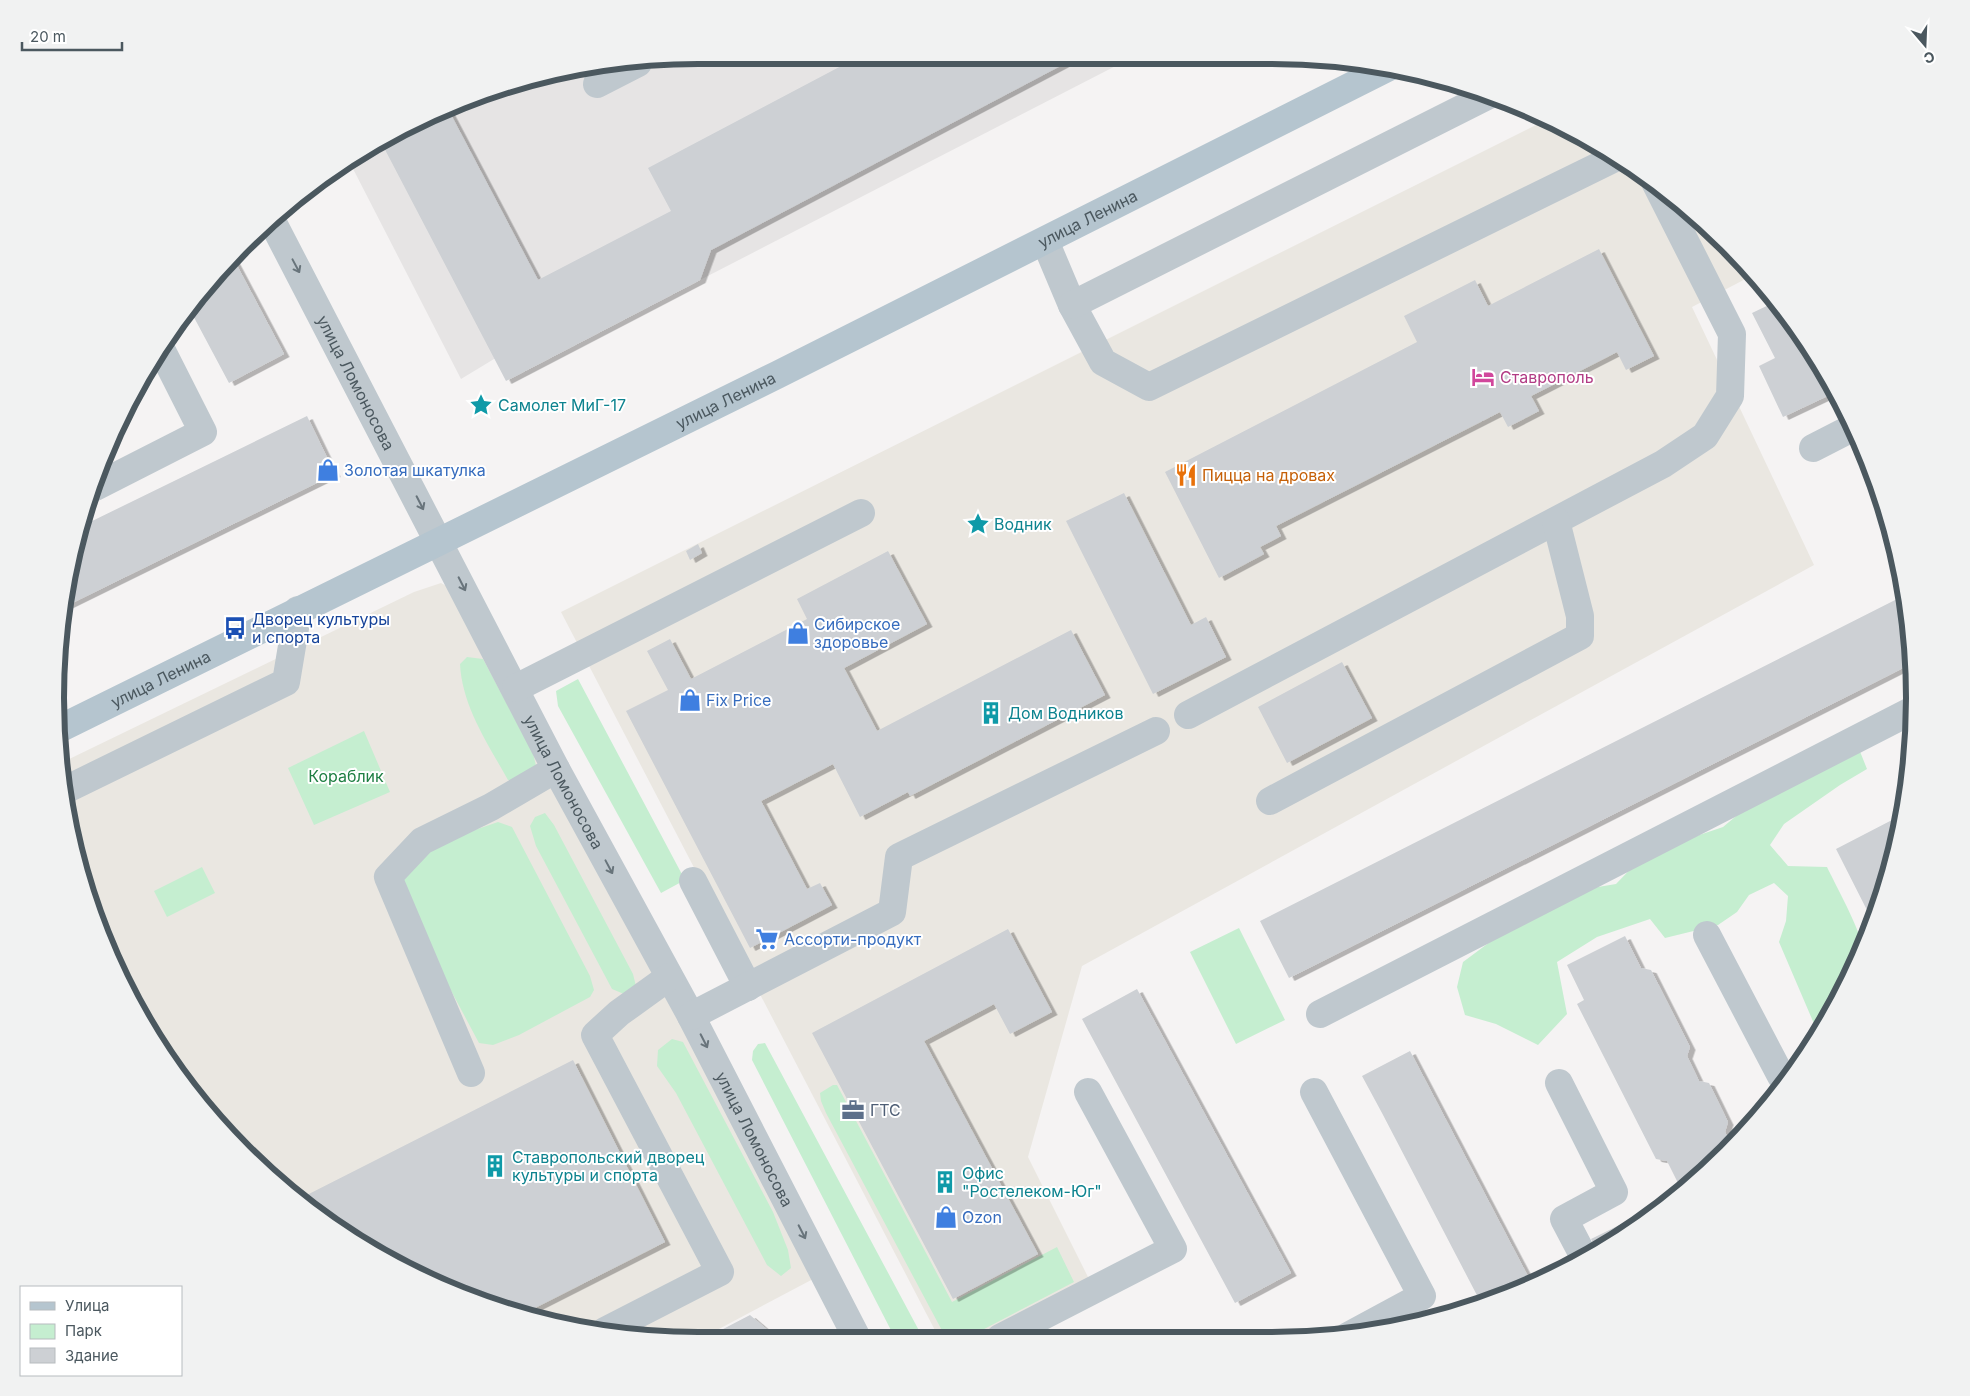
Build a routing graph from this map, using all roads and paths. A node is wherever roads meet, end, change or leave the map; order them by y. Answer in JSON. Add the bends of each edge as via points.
{"nodes":[{"id":1,"x":629,"y":68,"type":"edge"},
{"id":2,"x":1377,"y":73,"type":"edge"},
{"id":3,"x":597,"y":84,"type":"dead end"},
{"id":4,"x":1481,"y":99,"type":"edge"},
{"id":5,"x":1608,"y":161,"type":"edge"},
{"id":6,"x":1664,"y":200,"type":"edge"},
{"id":7,"x":275,"y":226,"type":"edge"},
{"id":8,"x":1045,"y":241,"type":"junction"},
{"id":9,"x":1072,"y":305,"type":"junction"},
{"id":10,"x":165,"y":356,"type":"edge"},
{"id":11,"x":1847,"y":431,"type":"edge"},
{"id":12,"x":1813,"y":448,"type":"dead end"},
{"id":13,"x":101,"y":484,"type":"edge"},
{"id":14,"x":861,"y":513,"type":"dead end"},
{"id":15,"x":1556,"y":521,"type":"junction"},
{"id":16,"x":439,"y":540,"type":"junction"},
{"id":17,"x":298,"y":610,"type":"junction"},
{"id":18,"x":516,"y":688,"type":"junction"},
{"id":19,"x":1906,"y":714,"type":"edge"},
{"id":20,"x":1188,"y":715,"type":"dead end"},
{"id":21,"x":65,"y":726,"type":"edge"},
{"id":22,"x":1156,"y":731,"type":"dead end"},
{"id":23,"x":556,"y":768,"type":"junction"},
{"id":24,"x":70,"y":787,"type":"edge"},
{"id":25,"x":1270,"y":800,"type":"dead end"},
{"id":26,"x":693,"y":880,"type":"dead end"},
{"id":27,"x":1707,"y":935,"type":"dead end"},
{"id":28,"x":668,"y":977,"type":"junction"},
{"id":29,"x":748,"y":987,"type":"junction"},
{"id":30,"x":1320,"y":1014,"type":"dead end"},
{"id":31,"x":691,"y":1016,"type":"junction"},
{"id":32,"x":471,"y":1073,"type":"dead end"},
{"id":33,"x":1781,"y":1076,"type":"edge"},
{"id":34,"x":1559,"y":1082,"type":"dead end"},
{"id":35,"x":1088,"y":1092,"type":"dead end"},
{"id":36,"x":1314,"y":1092,"type":"dead end"},
{"id":37,"x":1581,"y":1251,"type":"edge"},
{"id":38,"x":1369,"y":1325,"type":"edge"},
{"id":39,"x":613,"y":1327,"type":"edge"},
{"id":40,"x":854,"y":1332,"type":"edge"},
{"id":41,"x":1012,"y":1332,"type":"edge"}],
"edges":[{"from":1,"to":3,"type":"street"},
{"from":2,"to":8,"type":"main road","name":"улица Ленина"},
{"from":4,"to":9,"type":"street"},
{"from":5,"to":9,"type":"street","via":[[1149,387],[1103,362]]},
{"from":6,"to":15,"type":"street","via":[[1732,334],[1730,396],[1705,436],[1662,464]]},
{"from":7,"to":16,"type":"street","name":"улица Ломоносова","one_way":true},
{"from":8,"to":9,"type":"street"},
{"from":8,"to":16,"type":"main road","name":"улица Ленина"},
{"from":10,"to":13,"type":"street","via":[[203,432]]},
{"from":11,"to":12,"type":"street"},
{"from":14,"to":18,"type":"street"},
{"from":15,"to":20,"type":"street"},
{"from":15,"to":25,"type":"street","via":[[1580,616],[1580,636]]},
{"from":16,"to":17,"type":"main road","name":"улица Ленина"},
{"from":16,"to":18,"type":"street","name":"улица Ломоносова","one_way":true},
{"from":17,"to":21,"type":"main road","name":"улица Ленина"},
{"from":17,"to":24,"type":"street","via":[[286,682]]},
{"from":18,"to":23,"type":"street","name":"улица Ломоносова"},
{"from":19,"to":30,"type":"street"},
{"from":22,"to":29,"type":"street","via":[[899,857],[892,912]]},
{"from":23,"to":28,"type":"street","name":"улица Ломоносова","one_way":true},
{"from":23,"to":32,"type":"street","via":[[491,807],[422,841],[388,877]]},
{"from":26,"to":29,"type":"street"},
{"from":27,"to":33,"type":"street"},
{"from":28,"to":31,"type":"street","name":"улица Ломоносова"},
{"from":28,"to":39,"type":"street","via":[[595,1035],[720,1272]]},
{"from":29,"to":31,"type":"street"},
{"from":31,"to":40,"type":"street","name":"улица Ломоносова","one_way":true},
{"from":34,"to":37,"type":"street","via":[[1614,1192],[1564,1219]]},
{"from":35,"to":41,"type":"street","via":[[1172,1249]]},
{"from":36,"to":38,"type":"street","via":[[1422,1296]]}]}
